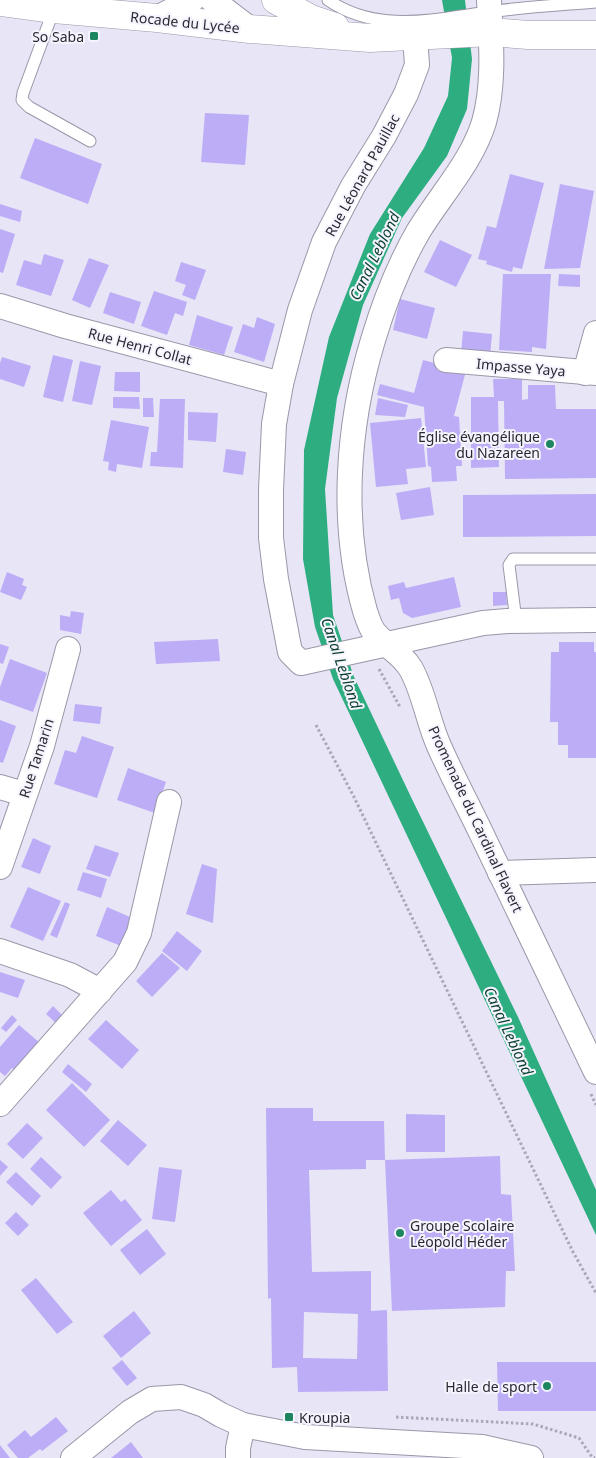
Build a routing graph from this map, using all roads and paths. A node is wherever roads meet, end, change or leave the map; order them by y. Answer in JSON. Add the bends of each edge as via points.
{"nodes":[{"id":1,"x":192,"y":0,"type":"edge"},
{"id":2,"x":212,"y":0,"type":"edge"},
{"id":3,"x":276,"y":0,"type":"edge"},
{"id":4,"x":328,"y":0,"type":"edge"},
{"id":5,"x":0,"y":2,"type":"edge"},
{"id":6,"x":596,"y":2,"type":"edge"},
{"id":7,"x":54,"y":9,"type":"junction"},
{"id":8,"x":487,"y":14,"type":"edge"},
{"id":9,"x":157,"y":18,"type":"junction"},
{"id":10,"x":596,"y":18,"type":"edge"},
{"id":11,"x":596,"y":26,"type":"edge"},
{"id":12,"x":250,"y":29,"type":"junction"},
{"id":13,"x":425,"y":31,"type":"junction"},
{"id":14,"x":528,"y":35,"type":"junction"},
{"id":15,"x":596,"y":35,"type":"edge"},
{"id":16,"x":370,"y":38,"type":"junction"},
{"id":17,"x":90,"y":141,"type":"dead end"},
{"id":18,"x":0,"y":306,"type":"edge"},
{"id":19,"x":596,"y":333,"type":"edge"},
{"id":20,"x":446,"y":360,"type":"dead end"},
{"id":21,"x":591,"y":373,"type":"edge"},
{"id":22,"x":281,"y":384,"type":"junction"},
{"id":23,"x":596,"y":559,"type":"edge"},
{"id":24,"x":596,"y":620,"type":"edge"},
{"id":25,"x":516,"y":621,"type":"junction"},
{"id":26,"x":377,"y":646,"type":"junction"},
{"id":27,"x":68,"y":649,"type":"dead end"},
{"id":28,"x":316,"y":725,"type":"dead end"},
{"id":29,"x":0,"y":787,"type":"edge"},
{"id":30,"x":24,"y":794,"type":"junction"},
{"id":31,"x":169,"y":802,"type":"dead end"},
{"id":32,"x":0,"y":867,"type":"edge"},
{"id":33,"x":596,"y":870,"type":"edge"},
{"id":34,"x":500,"y":873,"type":"junction"},
{"id":35,"x":0,"y":951,"type":"edge"},
{"id":36,"x":100,"y":991,"type":"junction"},
{"id":37,"x":596,"y":1072,"type":"edge"},
{"id":38,"x":0,"y":1104,"type":"edge"},
{"id":39,"x":596,"y":1293,"type":"edge"},
{"id":40,"x":243,"y":1425,"type":"junction"},
{"id":41,"x":72,"y":1458,"type":"edge"},
{"id":42,"x":238,"y":1458,"type":"edge"},
{"id":43,"x":531,"y":1458,"type":"edge"}],
"edges":[{"from":1,"to":9,"type":"street"},
{"from":2,"to":12,"type":"street"},
{"from":3,"to":16,"type":"main road","name":"Rocade du Lycée","via":[[311,20]]},
{"from":4,"to":13,"type":"lane","via":[[371,19]]},
{"from":5,"to":7,"type":"main road","name":"Rocade du Lycée"},
{"from":6,"to":8,"type":"lane"},
{"from":7,"to":9,"type":"main road","name":"Rocade du Lycée"},
{"from":7,"to":17,"type":"lane","via":[[22,100]]},
{"from":8,"to":10,"type":"main road","name":"Rocade du Lycée","via":[[525,19]]},
{"from":8,"to":13,"type":"main road","name":"Rocade du Lycée"},
{"from":8,"to":14,"type":"main road","name":"Rocade du Lycée"},
{"from":8,"to":26,"type":"street","name":"Promenade du Cardinal Flavert","via":[[490,77],[484,122],[473,149],[418,232],[404,260],[388,295],[361,388],[353,434],[350,528],[365,614]]},
{"from":9,"to":12,"type":"main road","name":"Rocade du Lycée"},
{"from":11,"to":14,"type":"main road","via":[[545,26]]},
{"from":12,"to":16,"type":"main road","name":"Rocade du Lycée"},
{"from":13,"to":16,"type":"main road","name":"Rocade du Lycée"},
{"from":13,"to":22,"type":"street","name":"Rue Léonard Pauillac","via":[[406,94],[324,242],[300,310]]},
{"from":14,"to":15,"type":"main road","name":"Rocade du Lycée"},
{"from":18,"to":22,"type":"street","name":"Rue Henri Collat"},
{"from":19,"to":21,"type":"street"},
{"from":20,"to":21,"type":"street","name":"Impasse Yaya"},
{"from":22,"to":26,"type":"street","name":"Rue Léonard Pauillac","via":[[274,424],[271,538],[290,652],[300,662]]},
{"from":23,"to":25,"type":"lane","via":[[513,559],[508,565]]},
{"from":24,"to":25,"type":"street"},
{"from":25,"to":26,"type":"street","via":[[483,623]]},
{"from":26,"to":34,"type":"street","name":"Promenade du Cardinal Flavert","via":[[402,656],[412,670],[438,744]]},
{"from":27,"to":30,"type":"street","name":"Rue Tamarin","via":[[42,746]]},
{"from":28,"to":39,"type":"path"},
{"from":29,"to":30,"type":"street"},
{"from":30,"to":32,"type":"street","name":"Rue Tamarin"},
{"from":31,"to":36,"type":"street","via":[[139,933],[125,962]]},
{"from":33,"to":34,"type":"street"},
{"from":34,"to":37,"type":"street","name":"Promenade du Cardinal Flavert"},
{"from":35,"to":36,"type":"street","via":[[70,975]]},
{"from":36,"to":38,"type":"street"},
{"from":40,"to":41,"type":"street","via":[[181,1396],[152,1399],[130,1412]]},
{"from":40,"to":42,"type":"street"},
{"from":40,"to":43,"type":"street","via":[[305,1437],[482,1446]]}]}
